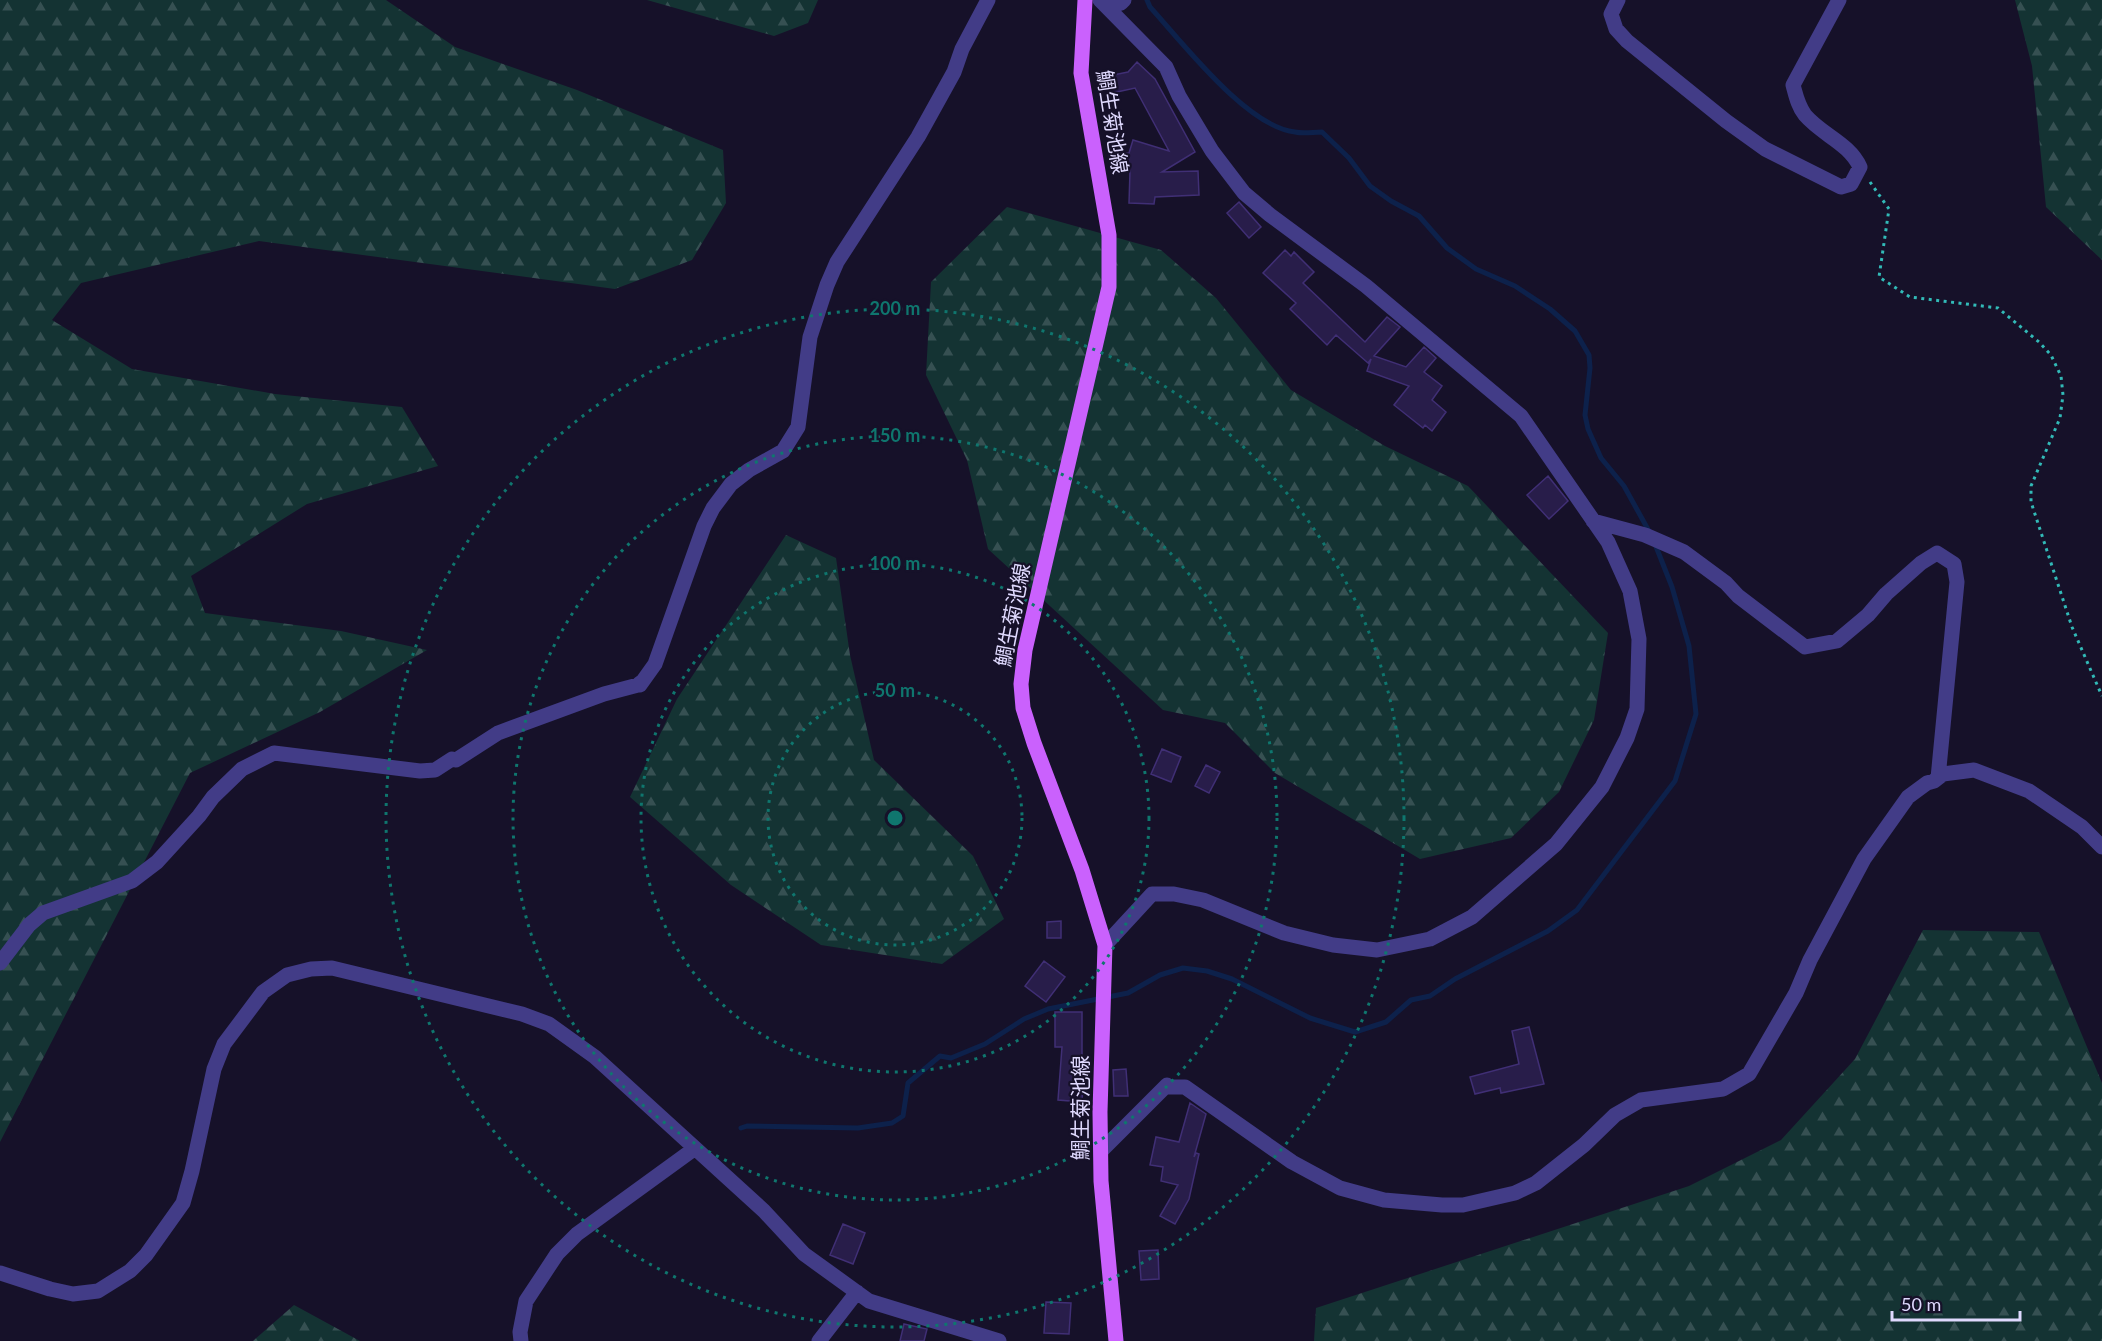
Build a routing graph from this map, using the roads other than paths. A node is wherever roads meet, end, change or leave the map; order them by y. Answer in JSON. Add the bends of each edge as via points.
{"nodes":[{"id":1,"x":988,"y":0,"type":"edge"},
{"id":2,"x":1085,"y":0,"type":"edge"},
{"id":3,"x":1101,"y":0,"type":"edge"},
{"id":4,"x":1115,"y":0,"type":"edge"},
{"id":5,"x":1124,"y":0,"type":"edge"},
{"id":6,"x":1618,"y":0,"type":"edge"},
{"id":7,"x":1839,"y":0,"type":"edge"},
{"id":8,"x":1593,"y":521,"type":"junction"},
{"id":9,"x":1938,"y":778,"type":"junction"},
{"id":10,"x":2102,"y":847,"type":"edge"},
{"id":11,"x":1105,"y":945,"type":"junction"},
{"id":12,"x":0,"y":963,"type":"edge"},
{"id":13,"x":694,"y":1149,"type":"junction"},
{"id":14,"x":1102,"y":1150,"type":"junction"},
{"id":15,"x":0,"y":1272,"type":"edge"},
{"id":16,"x":857,"y":1292,"type":"junction"},
{"id":17,"x":521,"y":1341,"type":"edge"},
{"id":18,"x":819,"y":1341,"type":"edge"},
{"id":19,"x":999,"y":1341,"type":"edge"},
{"id":20,"x":1116,"y":1341,"type":"edge"}],
"edges":[{"from":1,"to":12,"type":"street","via":[[918,137],[837,262],[810,337],[798,427],[783,451],[731,484],[713,508],[655,664],[640,685],[604,694],[498,734],[435,770],[274,753],[242,769],[157,862],[132,881],[43,913]]},
{"from":2,"to":11,"type":"main road","name":"鯛生菊池線","via":[[1081,73],[1109,235],[1109,287],[1025,650],[1021,684],[1023,708],[1034,743],[1082,870]]},
{"from":3,"to":8,"type":"street","via":[[1166,67],[1212,151],[1244,193],[1366,286],[1521,416]]},
{"from":4,"to":5,"type":"street"},
{"from":6,"to":7,"type":"street","via":[[1611,14],[1616,29],[1627,41],[1765,149],[1841,187],[1851,184],[1860,167],[1854,155],[1806,116],[1793,85]]},
{"from":8,"to":9,"type":"street","via":[[1645,535],[1684,552],[1805,647],[1837,641],[1921,563],[1937,553],[1954,564],[1957,582]]},
{"from":8,"to":11,"type":"street","via":[[1608,542],[1630,591],[1639,639],[1637,708],[1627,738],[1602,787],[1548,851],[1472,916],[1430,939],[1377,950],[1333,945],[1284,933],[1203,900],[1152,894]]},
{"from":9,"to":10,"type":"street","via":[[1974,770],[2029,791],[2082,827]]},
{"from":9,"to":14,"type":"street","via":[[1908,797],[1864,859],[1796,993],[1749,1074],[1723,1089],[1641,1100],[1615,1115],[1536,1183],[1515,1193],[1463,1205],[1384,1200],[1340,1188],[1292,1162],[1185,1087],[1167,1085]]},
{"from":11,"to":14,"type":"main road","name":"鯛生菊池線"},
{"from":13,"to":15,"type":"street","via":[[595,1057],[549,1023],[332,968],[311,969],[288,975],[263,992],[224,1044],[214,1069],[183,1203],[147,1255],[98,1291],[73,1294]]},
{"from":13,"to":16,"type":"street","via":[[764,1211],[804,1254]]},
{"from":13,"to":17,"type":"street","via":[[577,1234],[557,1254],[526,1301]]},
{"from":14,"to":20,"type":"main road","name":"鯛生菊池線","via":[[1101,1181]]},
{"from":16,"to":18,"type":"street"},
{"from":16,"to":19,"type":"street","via":[[869,1301]]}]}
